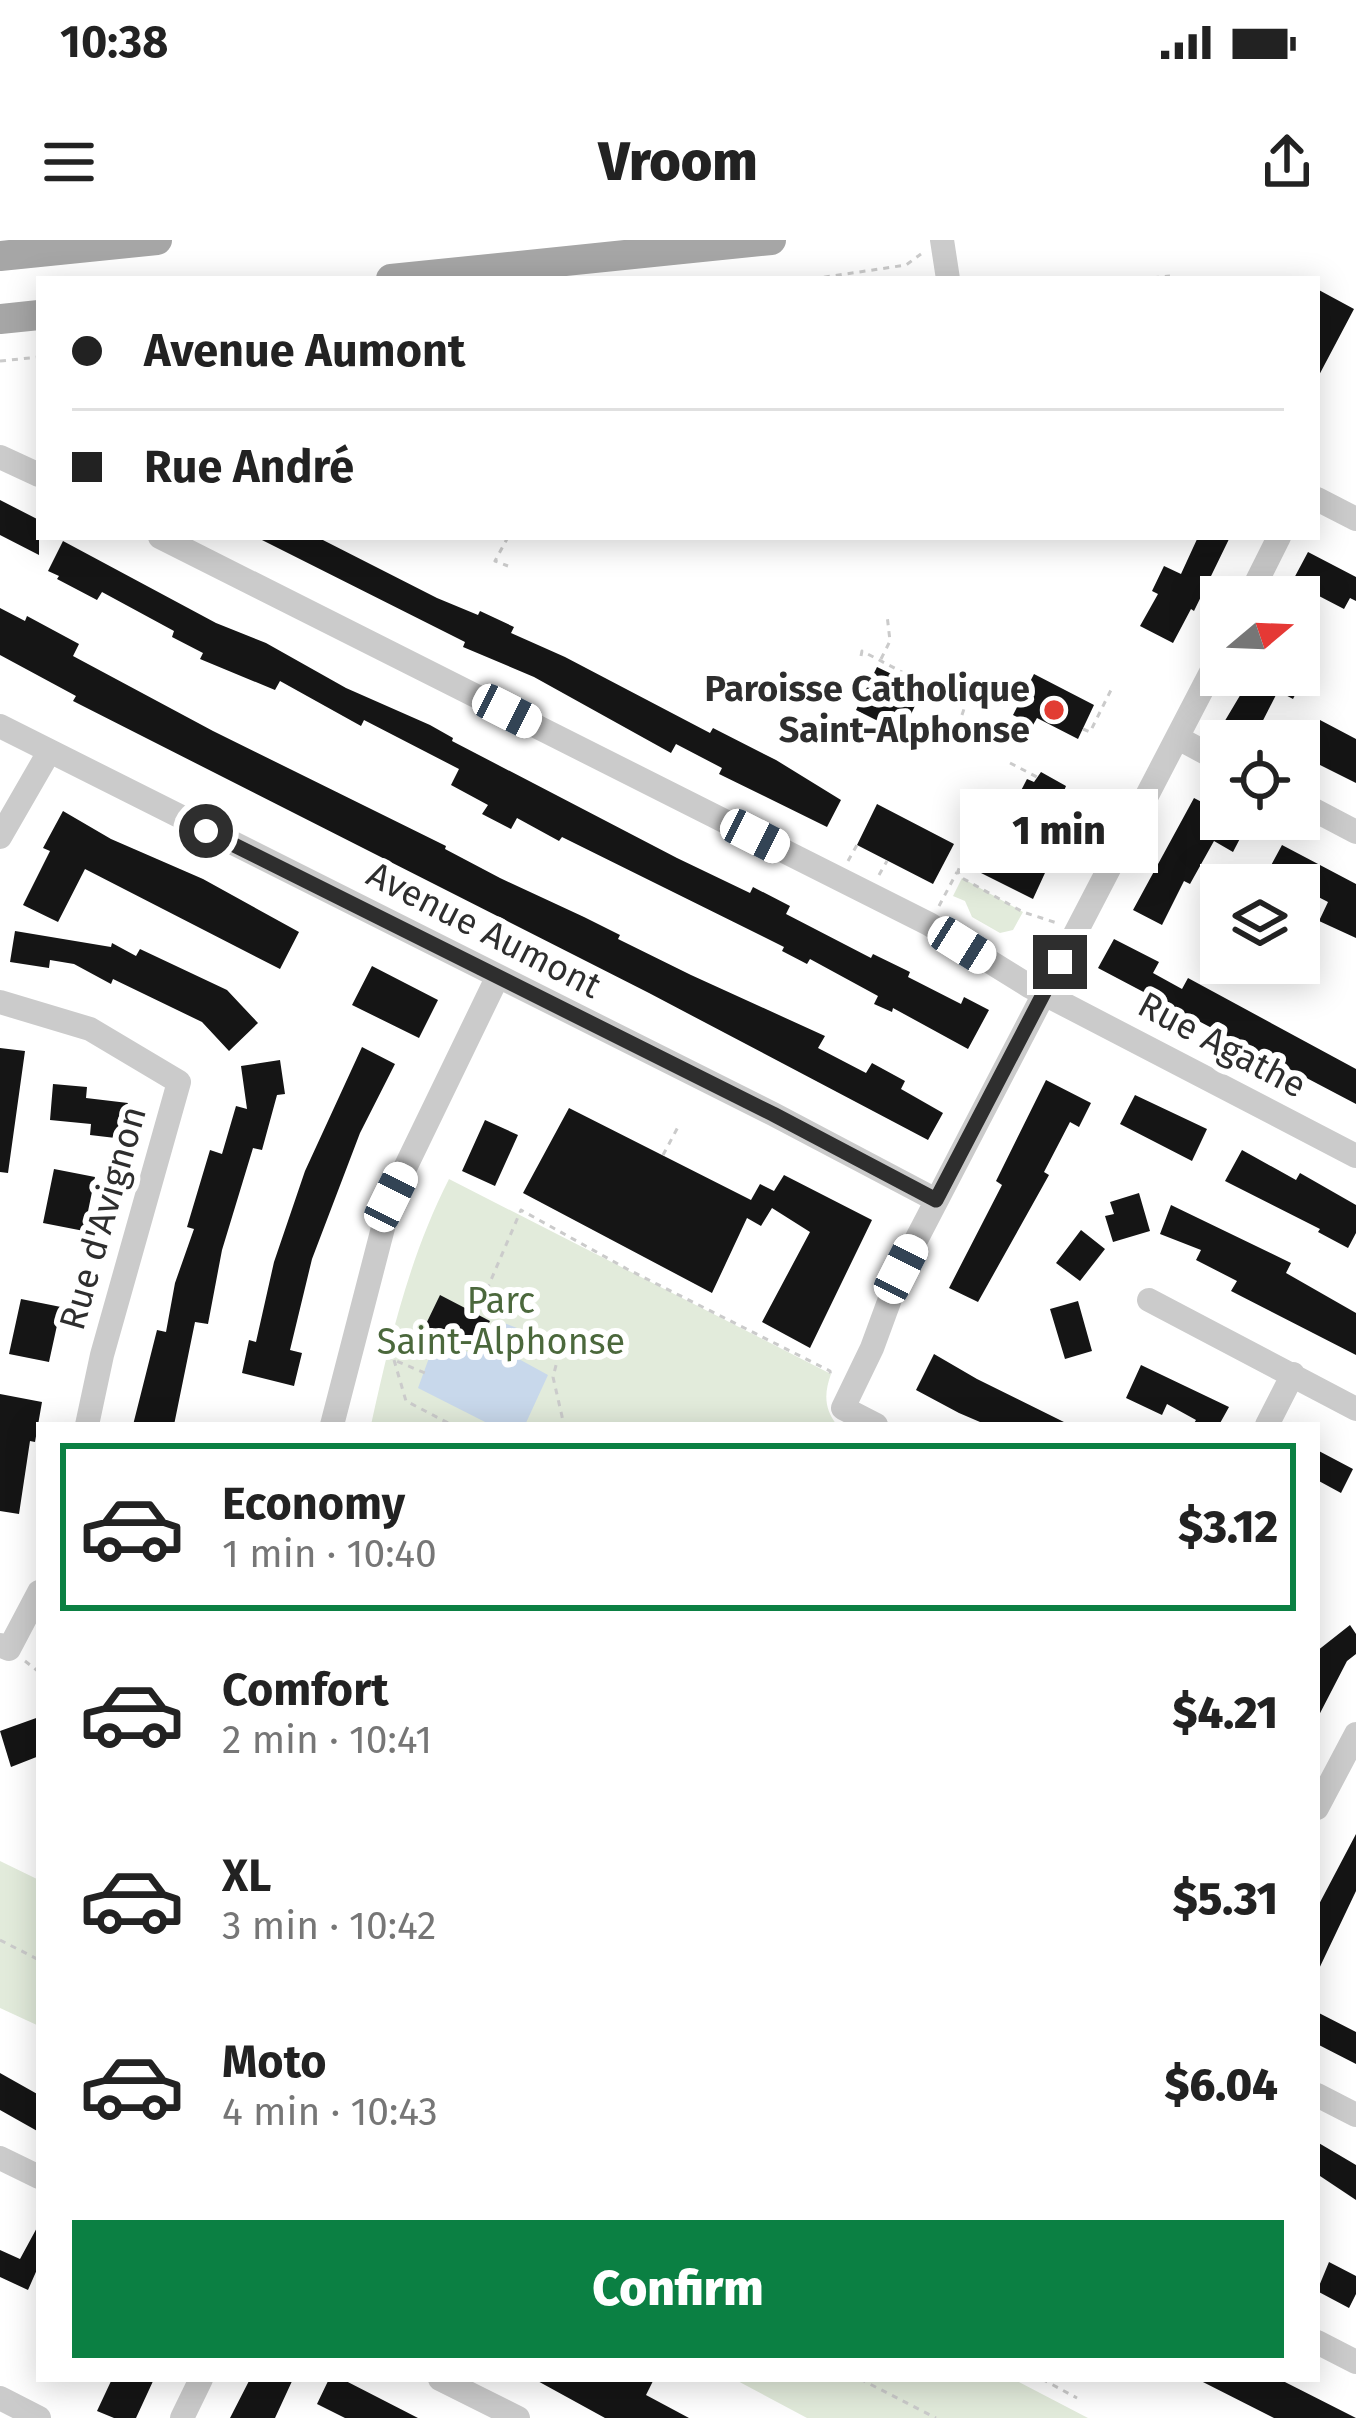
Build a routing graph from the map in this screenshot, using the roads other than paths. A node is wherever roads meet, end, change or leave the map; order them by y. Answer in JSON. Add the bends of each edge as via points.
{"nodes":[{"id":1,"x":157,"y":240,"type":"edge"},
{"id":2,"x":771,"y":240,"type":"edge"},
{"id":3,"x":942,"y":240,"type":"edge"},
{"id":4,"x":0,"y":256,"type":"edge"},
{"id":5,"x":420,"y":276,"type":"edge"},
{"id":6,"x":948,"y":276,"type":"edge"},
{"id":7,"x":36,"y":315,"type":"edge"},
{"id":8,"x":0,"y":319,"type":"edge"},
{"id":9,"x":0,"y":457,"type":"edge"},
{"id":10,"x":36,"y":474,"type":"edge"},
{"id":11,"x":1320,"y":501,"type":"edge"},
{"id":12,"x":1356,"y":519,"type":"edge"},
{"id":13,"x":166,"y":540,"type":"edge"},
{"id":14,"x":1278,"y":540,"type":"edge"},
{"id":15,"x":1260,"y":576,"type":"edge"},
{"id":16,"x":1200,"y":695,"type":"edge"},
{"id":17,"x":0,"y":726,"type":"edge"},
{"id":18,"x":1178,"y":738,"type":"junction"},
{"id":19,"x":1200,"y":750,"type":"edge"},
{"id":20,"x":49,"y":752,"type":"junction"},
{"id":21,"x":1320,"y":813,"type":"edge"},
{"id":22,"x":1356,"y":832,"type":"edge"},
{"id":23,"x":0,"y":837,"type":"edge"},
{"id":24,"x":497,"y":978,"type":"junction"},
{"id":25,"x":1044,"y":992,"type":"junction"},
{"id":26,"x":0,"y":1002,"type":"edge"},
{"id":27,"x":1356,"y":1156,"type":"edge"},
{"id":28,"x":936,"y":1200,"type":"junction"},
{"id":29,"x":1149,"y":1300,"type":"dead end"},
{"id":30,"x":1293,"y":1373,"type":"junction"},
{"id":31,"x":1356,"y":1409,"type":"edge"},
{"id":32,"x":88,"y":1422,"type":"edge"},
{"id":33,"x":333,"y":1422,"type":"edge"},
{"id":34,"x":870,"y":1422,"type":"edge"},
{"id":35,"x":1268,"y":1422,"type":"edge"},
{"id":36,"x":36,"y":1597,"type":"edge"},
{"id":37,"x":4,"y":1647,"type":"edge"},
{"id":38,"x":1356,"y":1734,"type":"edge"},
{"id":39,"x":1320,"y":1802,"type":"edge"},
{"id":40,"x":1320,"y":2097,"type":"edge"},
{"id":41,"x":1356,"y":2116,"type":"edge"},
{"id":42,"x":0,"y":2158,"type":"edge"},
{"id":43,"x":36,"y":2176,"type":"edge"},
{"id":44,"x":1320,"y":2344,"type":"edge"},
{"id":45,"x":1356,"y":2362,"type":"edge"},
{"id":46,"x":199,"y":2382,"type":"edge"},
{"id":47,"x":446,"y":2382,"type":"edge"},
{"id":48,"x":0,"y":2398,"type":"edge"},
{"id":49,"x":39,"y":2418,"type":"edge"},
{"id":50,"x":182,"y":2418,"type":"edge"},
{"id":51,"x":518,"y":2418,"type":"edge"}],
"edges":[{"from":1,"to":4,"type":"main road"},
{"from":2,"to":5,"type":"main road"},
{"from":3,"to":6,"type":"street"},
{"from":7,"to":8,"type":"main road"},
{"from":9,"to":10,"type":"street"},
{"from":11,"to":12,"type":"street"},
{"from":13,"to":25,"type":"street","name":"Rue Agathe","via":[[929,924]]},
{"from":14,"to":15,"type":"street"},
{"from":16,"to":18,"type":"street"},
{"from":17,"to":20,"type":"street","name":"Avenue Aumont"},
{"from":18,"to":19,"type":"street"},
{"from":18,"to":25,"type":"street"},
{"from":20,"to":23,"type":"street"},
{"from":20,"to":24,"type":"street","name":"Avenue Aumont"},
{"from":21,"to":22,"type":"street"},
{"from":24,"to":28,"type":"street","name":"Avenue Aumont"},
{"from":24,"to":33,"type":"street","via":[[391,1197]]},
{"from":25,"to":27,"type":"street","name":"Rue Agathe"},
{"from":25,"to":28,"type":"street"},
{"from":26,"to":32,"type":"street","name":"Rue d'Avignon","via":[[90,1029],[178,1082]]},
{"from":28,"to":34,"type":"street","via":[[843,1408]]},
{"from":29,"to":30,"type":"street"},
{"from":30,"to":31,"type":"street"},
{"from":30,"to":35,"type":"street"},
{"from":36,"to":37,"type":"street"},
{"from":38,"to":39,"type":"street"},
{"from":40,"to":41,"type":"street"},
{"from":42,"to":43,"type":"street"},
{"from":44,"to":45,"type":"street"},
{"from":46,"to":50,"type":"street"},
{"from":47,"to":51,"type":"street"},
{"from":48,"to":49,"type":"street"}]}
